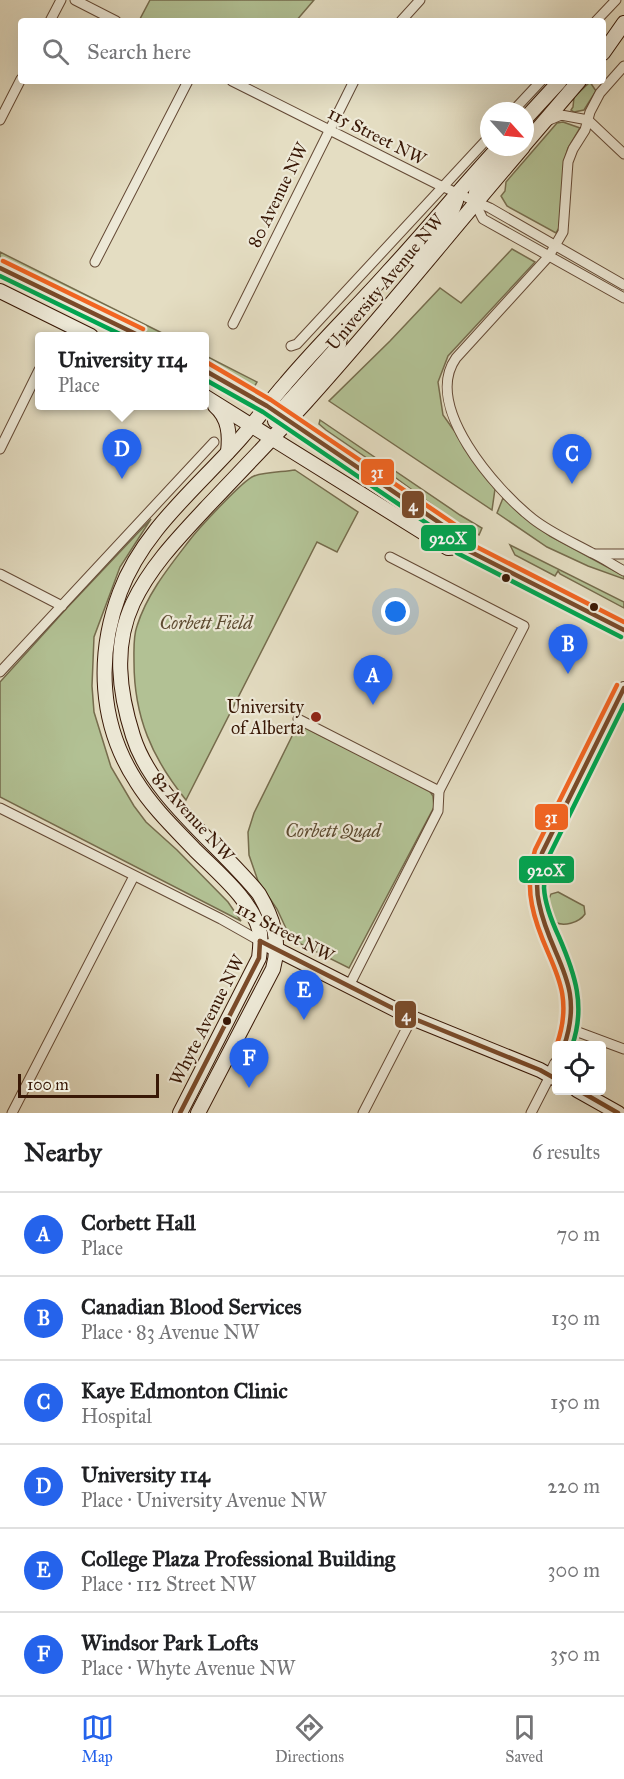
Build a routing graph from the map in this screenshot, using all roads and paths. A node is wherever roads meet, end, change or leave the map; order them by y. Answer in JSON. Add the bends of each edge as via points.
{"nodes":[{"id":1,"x":61,"y":0,"type":"edge"},
{"id":2,"x":75,"y":0,"type":"edge"},
{"id":3,"x":420,"y":0,"type":"edge"},
{"id":4,"x":616,"y":0,"type":"edge"},
{"id":5,"x":624,"y":17,"type":"edge"},
{"id":6,"x":52,"y":18,"type":"edge"},
{"id":7,"x":110,"y":18,"type":"edge"},
{"id":8,"x":404,"y":18,"type":"edge"},
{"id":9,"x":599,"y":18,"type":"edge"},
{"id":10,"x":624,"y":23,"type":"edge"},
{"id":11,"x":606,"y":33,"type":"edge"},
{"id":12,"x":606,"y":49,"type":"edge"},
{"id":13,"x":624,"y":66,"type":"edge"},
{"id":14,"x":18,"y":84,"type":"edge"},
{"id":15,"x":186,"y":84,"type":"edge"},
{"id":16,"x":238,"y":84,"type":"edge"},
{"id":17,"x":352,"y":84,"type":"edge"},
{"id":18,"x":538,"y":84,"type":"edge"},
{"id":19,"x":557,"y":84,"type":"edge"},
{"id":20,"x":576,"y":84,"type":"edge"},
{"id":21,"x":521,"y":102,"type":"edge"},
{"id":22,"x":534,"y":110,"type":"edge"},
{"id":23,"x":0,"y":120,"type":"edge"},
{"id":24,"x":588,"y":120,"type":"junction"},
{"id":25,"x":544,"y":122,"type":"junction"},
{"id":26,"x":329,"y":130,"type":"junction"},
{"id":27,"x":534,"y":134,"type":"edge"},
{"id":28,"x":480,"y":147,"type":"edge"},
{"id":29,"x":624,"y":154,"type":"edge"},
{"id":30,"x":491,"y":156,"type":"edge"},
{"id":31,"x":502,"y":156,"type":"edge"},
{"id":32,"x":515,"y":156,"type":"edge"},
{"id":33,"x":443,"y":187,"type":"junction"},
{"id":34,"x":456,"y":193,"type":"junction"},
{"id":35,"x":475,"y":203,"type":"junction"},
{"id":36,"x":556,"y":244,"type":"junction"},
{"id":37,"x":549,"y":256,"type":"junction"},
{"id":38,"x":96,"y":262,"type":"dead end"},
{"id":39,"x":0,"y":268,"type":"edge"},
{"id":40,"x":624,"y":285,"type":"edge"},
{"id":41,"x":403,"y":288,"type":"junction"},
{"id":42,"x":0,"y":291,"type":"edge"},
{"id":43,"x":624,"y":297,"type":"edge"},
{"id":44,"x":232,"y":324,"type":"dead end"},
{"id":45,"x":82,"y":332,"type":"edge"},
{"id":46,"x":132,"y":332,"type":"edge"},
{"id":47,"x":291,"y":346,"type":"dead end"},
{"id":48,"x":209,"y":373,"type":"edge"},
{"id":49,"x":35,"y":378,"type":"edge"},
{"id":50,"x":209,"y":399,"type":"edge"},
{"id":51,"x":209,"y":400,"type":"edge"},
{"id":52,"x":278,"y":414,"type":"junction"},
{"id":53,"x":252,"y":425,"type":"junction"},
{"id":54,"x":272,"y":438,"type":"junction"},
{"id":55,"x":214,"y":442,"type":"dead end"},
{"id":56,"x":0,"y":449,"type":"edge"},
{"id":57,"x":228,"y":452,"type":"junction"},
{"id":58,"x":461,"y":547,"type":"junction"},
{"id":59,"x":593,"y":553,"type":"junction"},
{"id":60,"x":624,"y":554,"type":"edge"},
{"id":61,"x":390,"y":557,"type":"dead end"},
{"id":62,"x":624,"y":571,"type":"edge"},
{"id":63,"x":0,"y":574,"type":"edge"},
{"id":64,"x":62,"y":606,"type":"junction"},
{"id":65,"x":624,"y":630,"type":"edge"},
{"id":66,"x":0,"y":672,"type":"edge"},
{"id":67,"x":624,"y":688,"type":"edge"},
{"id":68,"x":298,"y":719,"type":"dead end"},
{"id":69,"x":440,"y":791,"type":"junction"},
{"id":70,"x":1,"y":810,"type":"edge"},
{"id":71,"x":134,"y":876,"type":"junction"},
{"id":72,"x":260,"y":941,"type":"junction"},
{"id":73,"x":276,"y":950,"type":"junction"},
{"id":74,"x":349,"y":986,"type":"junction"},
{"id":75,"x":412,"y":1018,"type":"junction"},
{"id":76,"x":570,"y":1029,"type":"junction"},
{"id":77,"x":566,"y":1041,"type":"edge"},
{"id":78,"x":624,"y":1049,"type":"edge"},
{"id":79,"x":552,"y":1072,"type":"edge"},
{"id":80,"x":552,"y":1076,"type":"edge"},
{"id":81,"x":586,"y":1095,"type":"edge"},
{"id":82,"x":12,"y":1113,"type":"edge"},
{"id":83,"x":180,"y":1113,"type":"edge"},
{"id":84,"x":198,"y":1113,"type":"edge"},
{"id":85,"x":363,"y":1113,"type":"edge"},
{"id":86,"x":531,"y":1113,"type":"edge"},
{"id":87,"x":618,"y":1113,"type":"edge"}],
"edges":[{"from":1,"to":6,"type":"street"},
{"from":2,"to":7,"type":"street"},
{"from":3,"to":8,"type":"street"},
{"from":4,"to":9,"type":"street"},
{"from":5,"to":11,"type":"main road"},
{"from":10,"to":12,"type":"main road"},
{"from":13,"to":24,"type":"street","via":[[600,93]]},
{"from":14,"to":23,"type":"street"},
{"from":15,"to":38,"type":"street"},
{"from":16,"to":26,"type":"street","name":"115 Street NW"},
{"from":17,"to":26,"type":"street","name":"80 Avenue NW"},
{"from":18,"to":21,"type":"street"},
{"from":19,"to":22,"type":"main road"},
{"from":20,"to":25,"type":"main road","name":"University Avenue NW"},
{"from":24,"to":25,"type":"street","via":[[561,115]]},
{"from":24,"to":29,"type":"street"},
{"from":24,"to":36,"type":"street","via":[[568,162],[563,232]]},
{"from":25,"to":27,"type":"main road","name":"University Avenue NW"},
{"from":26,"to":33,"type":"street","name":"115 Street NW"},
{"from":26,"to":44,"type":"street","name":"80 Avenue NW"},
{"from":28,"to":33,"type":"street","name":"University Avenue NW"},
{"from":30,"to":34,"type":"main road","name":"University Avenue NW"},
{"from":31,"to":35,"type":"main road","via":[[477,186]]},
{"from":32,"to":35,"type":"main road","name":"University Avenue NW"},
{"from":33,"to":34,"type":"street","name":"115 Street NW"},
{"from":33,"to":47,"type":"street","name":"University Avenue NW"},
{"from":34,"to":35,"type":"street","name":"115 Street NW"},
{"from":34,"to":41,"type":"main road","via":[[452,211],[410,268]]},
{"from":34,"to":52,"type":"main road","name":"University Avenue NW","via":[[342,323],[336,349]]},
{"from":35,"to":36,"type":"street","name":"115 Street NW"},
{"from":35,"to":37,"type":"street","name":"115 Street NW","via":[[483,219]]},
{"from":35,"to":41,"type":"main road","name":"University Avenue NW"},
{"from":36,"to":37,"type":"street"},
{"from":36,"to":40,"type":"street","name":"115 Street NW"},
{"from":37,"to":43,"type":"street","name":"115 Street NW"},
{"from":37,"to":59,"type":"street","via":[[456,358],[447,376],[447,397],[474,454],[511,500],[546,528]]},
{"from":39,"to":46,"type":"main road"},
{"from":41,"to":52,"type":"main road","name":"University Avenue NW"},
{"from":42,"to":45,"type":"main road"},
{"from":48,"to":52,"type":"main road"},
{"from":49,"to":56,"type":"street"},
{"from":50,"to":53,"type":"main road"},
{"from":51,"to":57,"type":"main road","via":[[225,419]]},
{"from":52,"to":53,"type":"main road","name":"82 Avenue NW"},
{"from":52,"to":54,"type":"main road","name":"University Avenue NW"},
{"from":52,"to":58,"type":"main road","via":[[456,534]]},
{"from":53,"to":54,"type":"main road"},
{"from":53,"to":57,"type":"main road","name":"82 Avenue NW"},
{"from":54,"to":58,"type":"main road","via":[[448,548]]},
{"from":54,"to":73,"type":"main road","name":"82 Avenue NW","via":[[178,538],[143,583],[126,622],[119,661],[125,706],[140,754],[169,798],[259,894],[275,927]]},
{"from":55,"to":64,"type":"street"},
{"from":57,"to":72,"type":"main road","name":"82 Avenue NW","via":[[155,532],[131,568],[106,637],[105,690],[116,741],[134,779],[166,820],[237,892],[257,925]]},
{"from":58,"to":65,"type":"main road"},
{"from":59,"to":60,"type":"street"},
{"from":59,"to":62,"type":"street"},
{"from":61,"to":69,"type":"street","via":[[524,626]]},
{"from":63,"to":64,"type":"street"},
{"from":64,"to":66,"type":"street"},
{"from":67,"to":76,"type":"street","via":[[537,866],[540,913],[569,982]]},
{"from":68,"to":69,"type":"street"},
{"from":69,"to":74,"type":"street","via":[[438,811]]},
{"from":70,"to":71,"type":"street","name":"112 Street NW"},
{"from":71,"to":72,"type":"street","name":"112 Street NW"},
{"from":71,"to":82,"type":"street"},
{"from":72,"to":73,"type":"main road","name":"112 Street NW"},
{"from":72,"to":83,"type":"main road","name":"Whyte Avenue NW","via":[[259,958]]},
{"from":73,"to":74,"type":"main road","name":"112 Street NW"},
{"from":73,"to":84,"type":"main road","name":"Whyte Avenue NW","via":[[273,969]]},
{"from":74,"to":75,"type":"main road","name":"112 Street NW"},
{"from":75,"to":79,"type":"main road","name":"112 Street NW"},
{"from":75,"to":85,"type":"street"},
{"from":76,"to":77,"type":"street"},
{"from":76,"to":78,"type":"street"},
{"from":80,"to":86,"type":"street"},
{"from":81,"to":87,"type":"main road"}]}
